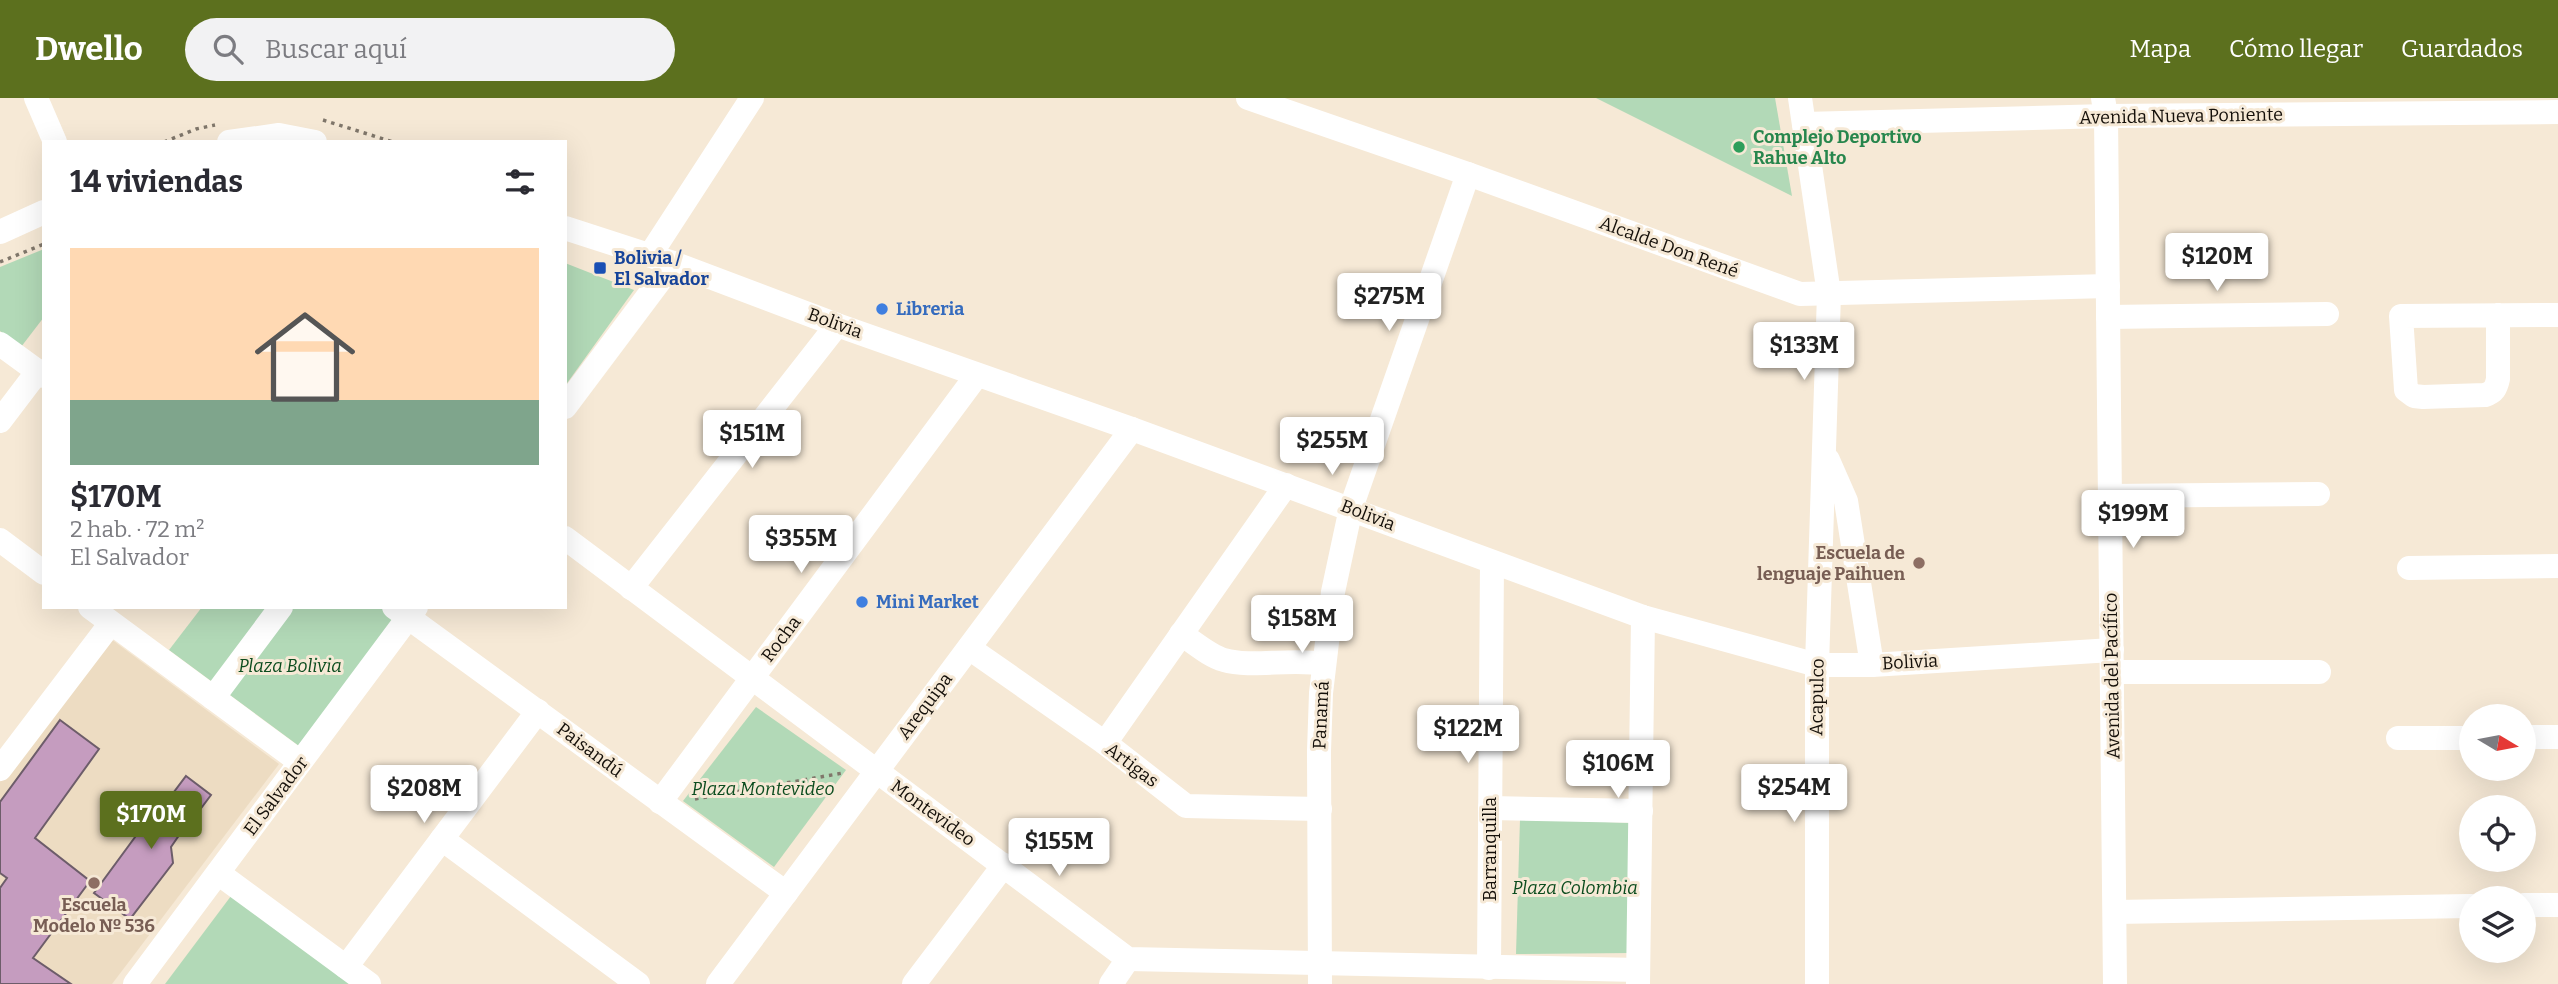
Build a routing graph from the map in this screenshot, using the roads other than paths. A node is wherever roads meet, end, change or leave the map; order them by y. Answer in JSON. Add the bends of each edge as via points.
{"nodes":[{"id":1,"x":36,"y":98,"type":"edge"},
{"id":2,"x":752,"y":98,"type":"edge"},
{"id":3,"x":1248,"y":98,"type":"edge"},
{"id":4,"x":1800,"y":98,"type":"edge"},
{"id":5,"x":2104,"y":107,"type":"edge"},
{"id":6,"x":2558,"y":112,"type":"edge"},
{"id":7,"x":1804,"y":124,"type":"junction"},
{"id":8,"x":54,"y":140,"type":"edge"},
{"id":9,"x":240,"y":140,"type":"edge"},
{"id":10,"x":305,"y":140,"type":"edge"},
{"id":11,"x":1468,"y":174,"type":"junction"},
{"id":12,"x":42,"y":213,"type":"edge"},
{"id":13,"x":567,"y":229,"type":"edge"},
{"id":14,"x":0,"y":232,"type":"edge"},
{"id":15,"x":661,"y":259,"type":"junction"},
{"id":16,"x":2108,"y":286,"type":"junction"},
{"id":17,"x":1829,"y":294,"type":"junction"},
{"id":18,"x":2327,"y":314,"type":"dead end"},
{"id":19,"x":2558,"y":315,"type":"edge"},
{"id":20,"x":2498,"y":316,"type":"junction"},
{"id":21,"x":2108,"y":317,"type":"junction"},
{"id":22,"x":837,"y":324,"type":"junction"},
{"id":23,"x":0,"y":344,"type":"edge"},
{"id":24,"x":41,"y":374,"type":"edge"},
{"id":25,"x":977,"y":374,"type":"junction"},
{"id":26,"x":567,"y":404,"type":"edge"},
{"id":27,"x":0,"y":421,"type":"edge"},
{"id":28,"x":1132,"y":429,"type":"junction"},
{"id":29,"x":1825,"y":453,"type":"junction"},
{"id":30,"x":1286,"y":485,"type":"junction"},
{"id":31,"x":2318,"y":494,"type":"dead end"},
{"id":32,"x":2110,"y":496,"type":"junction"},
{"id":33,"x":1351,"y":508,"type":"junction"},
{"id":34,"x":0,"y":540,"type":"edge"},
{"id":35,"x":567,"y":540,"type":"edge"},
{"id":36,"x":1492,"y":562,"type":"junction"},
{"id":37,"x":2558,"y":566,"type":"edge"},
{"id":38,"x":2409,"y":568,"type":"dead end"},
{"id":39,"x":42,"y":572,"type":"edge"},
{"id":40,"x":631,"y":588,"type":"junction"},
{"id":41,"x":93,"y":609,"type":"edge"},
{"id":42,"x":280,"y":609,"type":"edge"},
{"id":43,"x":406,"y":611,"type":"edge"},
{"id":44,"x":1643,"y":617,"type":"junction"},
{"id":45,"x":111,"y":623,"type":"junction"},
{"id":46,"x":1181,"y":634,"type":"junction"},
{"id":47,"x":968,"y":648,"type":"junction"},
{"id":48,"x":2112,"y":661,"type":"junction"},
{"id":49,"x":1324,"y":664,"type":"junction"},
{"id":50,"x":1817,"y":665,"type":"junction"},
{"id":51,"x":1872,"y":665,"type":"junction"},
{"id":52,"x":2319,"y":672,"type":"dead end"},
{"id":53,"x":752,"y":679,"type":"junction"},
{"id":54,"x":214,"y":698,"type":"junction"},
{"id":55,"x":538,"y":711,"type":"junction"},
{"id":56,"x":2536,"y":737,"type":"edge"},
{"id":57,"x":2558,"y":737,"type":"edge"},
{"id":58,"x":2398,"y":738,"type":"dead end"},
{"id":59,"x":2459,"y":738,"type":"edge"},
{"id":60,"x":1105,"y":743,"type":"junction"},
{"id":61,"x":300,"y":762,"type":"junction"},
{"id":62,"x":0,"y":769,"type":"edge"},
{"id":63,"x":877,"y":772,"type":"junction"},
{"id":64,"x":660,"y":802,"type":"junction"},
{"id":65,"x":1490,"y":808,"type":"junction"},
{"id":66,"x":1320,"y":809,"type":"junction"},
{"id":67,"x":1641,"y":811,"type":"junction"},
{"id":68,"x":442,"y":839,"type":"junction"},
{"id":69,"x":1004,"y":865,"type":"junction"},
{"id":70,"x":218,"y":873,"type":"junction"},
{"id":71,"x":786,"y":893,"type":"junction"},
{"id":72,"x":2536,"y":905,"type":"edge"},
{"id":73,"x":2558,"y":905,"type":"edge"},
{"id":74,"x":2459,"y":906,"type":"edge"},
{"id":75,"x":2115,"y":912,"type":"junction"},
{"id":76,"x":1129,"y":960,"type":"junction"},
{"id":77,"x":346,"y":967,"type":"junction"},
{"id":78,"x":1489,"y":968,"type":"junction"},
{"id":79,"x":1320,"y":974,"type":"edge"},
{"id":80,"x":1638,"y":977,"type":"edge"},
{"id":81,"x":135,"y":984,"type":"edge"},
{"id":82,"x":369,"y":984,"type":"edge"},
{"id":83,"x":638,"y":984,"type":"edge"},
{"id":84,"x":718,"y":984,"type":"edge"},
{"id":85,"x":914,"y":984,"type":"edge"},
{"id":86,"x":1111,"y":984,"type":"edge"},
{"id":87,"x":1816,"y":984,"type":"edge"},
{"id":88,"x":2115,"y":984,"type":"edge"}],
"edges":[{"from":1,"to":8,"type":"street"},
{"from":2,"to":15,"type":"street"},
{"from":3,"to":11,"type":"street","name":"Alcalde Don René"},
{"from":4,"to":7,"type":"street","name":"Acapulco"},
{"from":5,"to":6,"type":"street","name":"Avenida Nueva Poniente"},
{"from":5,"to":7,"type":"street","name":"Avenida Nueva Poniente"},
{"from":5,"to":16,"type":"street","name":"Avenida del Pacífico"},
{"from":7,"to":17,"type":"street","name":"Acapulco"},
{"from":9,"to":10,"type":"street","via":[[279,135]]},
{"from":11,"to":17,"type":"street","name":"Alcalde Don René","via":[[1800,293]]},
{"from":11,"to":33,"type":"street","name":"Panamá"},
{"from":12,"to":14,"type":"street"},
{"from":13,"to":15,"type":"street","name":"Bolivia"},
{"from":15,"to":22,"type":"street","name":"Bolivia"},
{"from":15,"to":26,"type":"street"},
{"from":16,"to":17,"type":"street","name":"Alcalde Don René"},
{"from":16,"to":21,"type":"street","name":"Avenida del Pacífico"},
{"from":17,"to":29,"type":"street","name":"Acapulco"},
{"from":18,"to":21,"type":"street"},
{"from":19,"to":20,"type":"street"},
{"from":20,"to":20,"type":"street","via":[[2498,379],[2491,393],[2423,397],[2406,390],[2402,316]]},
{"from":21,"to":32,"type":"street","name":"Avenida del Pacífico"},
{"from":22,"to":25,"type":"street","name":"Bolivia"},
{"from":22,"to":40,"type":"street"},
{"from":23,"to":24,"type":"street"},
{"from":24,"to":27,"type":"street"},
{"from":25,"to":28,"type":"street","name":"Bolivia"},
{"from":25,"to":53,"type":"street","name":"Rocha"},
{"from":28,"to":30,"type":"street","name":"Bolivia"},
{"from":28,"to":47,"type":"street","name":"Arequipa"},
{"from":29,"to":50,"type":"street","name":"Acapulco"},
{"from":29,"to":51,"type":"street","name":"Acapulco","via":[[1846,501]]},
{"from":30,"to":33,"type":"street","name":"Bolivia"},
{"from":30,"to":46,"type":"street"},
{"from":31,"to":32,"type":"street"},
{"from":32,"to":48,"type":"street","name":"Avenida del Pacífico"},
{"from":33,"to":36,"type":"street","name":"Bolivia"},
{"from":33,"to":49,"type":"street","name":"Panamá"},
{"from":34,"to":39,"type":"street"},
{"from":35,"to":40,"type":"street","name":"Montevideo"},
{"from":36,"to":44,"type":"street","name":"Bolivia"},
{"from":36,"to":65,"type":"street","name":"Barranquilla"},
{"from":37,"to":38,"type":"street"},
{"from":40,"to":53,"type":"street","name":"Montevideo"},
{"from":41,"to":45,"type":"street"},
{"from":42,"to":54,"type":"street"},
{"from":43,"to":55,"type":"street","name":"Paisandú"},
{"from":43,"to":61,"type":"street","name":"El Salvador"},
{"from":44,"to":50,"type":"street","name":"Bolivia"},
{"from":44,"to":67,"type":"street"},
{"from":45,"to":54,"type":"street"},
{"from":45,"to":62,"type":"street"},
{"from":46,"to":49,"type":"street","via":[[1221,659]]},
{"from":46,"to":60,"type":"street"},
{"from":47,"to":60,"type":"street","name":"Artigas"},
{"from":47,"to":63,"type":"street","name":"Arequipa"},
{"from":48,"to":51,"type":"street","name":"Bolivia"},
{"from":48,"to":52,"type":"street","name":"Bolivia"},
{"from":48,"to":75,"type":"street","name":"Avenida del Pacífico"},
{"from":49,"to":66,"type":"street","name":"Panamá"},
{"from":50,"to":51,"type":"street","name":"Bolivia"},
{"from":50,"to":87,"type":"street","name":"Acapulco"},
{"from":53,"to":63,"type":"street","name":"Montevideo"},
{"from":53,"to":64,"type":"street","name":"Rocha"},
{"from":54,"to":61,"type":"street"},
{"from":55,"to":64,"type":"street","name":"Paisandú"},
{"from":55,"to":68,"type":"street"},
{"from":56,"to":57,"type":"street"},
{"from":58,"to":59,"type":"street"},
{"from":60,"to":66,"type":"street","name":"Artigas","via":[[1186,806]]},
{"from":61,"to":70,"type":"street","name":"El Salvador"},
{"from":63,"to":69,"type":"street","name":"Montevideo"},
{"from":63,"to":71,"type":"street","name":"Arequipa"},
{"from":64,"to":71,"type":"street","name":"Paisandú"},
{"from":65,"to":67,"type":"street"},
{"from":65,"to":78,"type":"street","name":"Barranquilla"},
{"from":66,"to":79,"type":"street","name":"Panamá"},
{"from":67,"to":80,"type":"street"},
{"from":68,"to":77,"type":"street"},
{"from":68,"to":83,"type":"street"},
{"from":69,"to":76,"type":"street","name":"Montevideo"},
{"from":69,"to":85,"type":"street"},
{"from":70,"to":77,"type":"street"},
{"from":70,"to":81,"type":"street","name":"El Salvador"},
{"from":71,"to":84,"type":"street","name":"Arequipa"},
{"from":72,"to":73,"type":"street"},
{"from":74,"to":75,"type":"street"},
{"from":75,"to":88,"type":"street","name":"Avenida del Pacífico"},
{"from":76,"to":79,"type":"street"},
{"from":76,"to":86,"type":"street"},
{"from":77,"to":82,"type":"street"},
{"from":78,"to":79,"type":"street"},
{"from":78,"to":80,"type":"street"}]}
